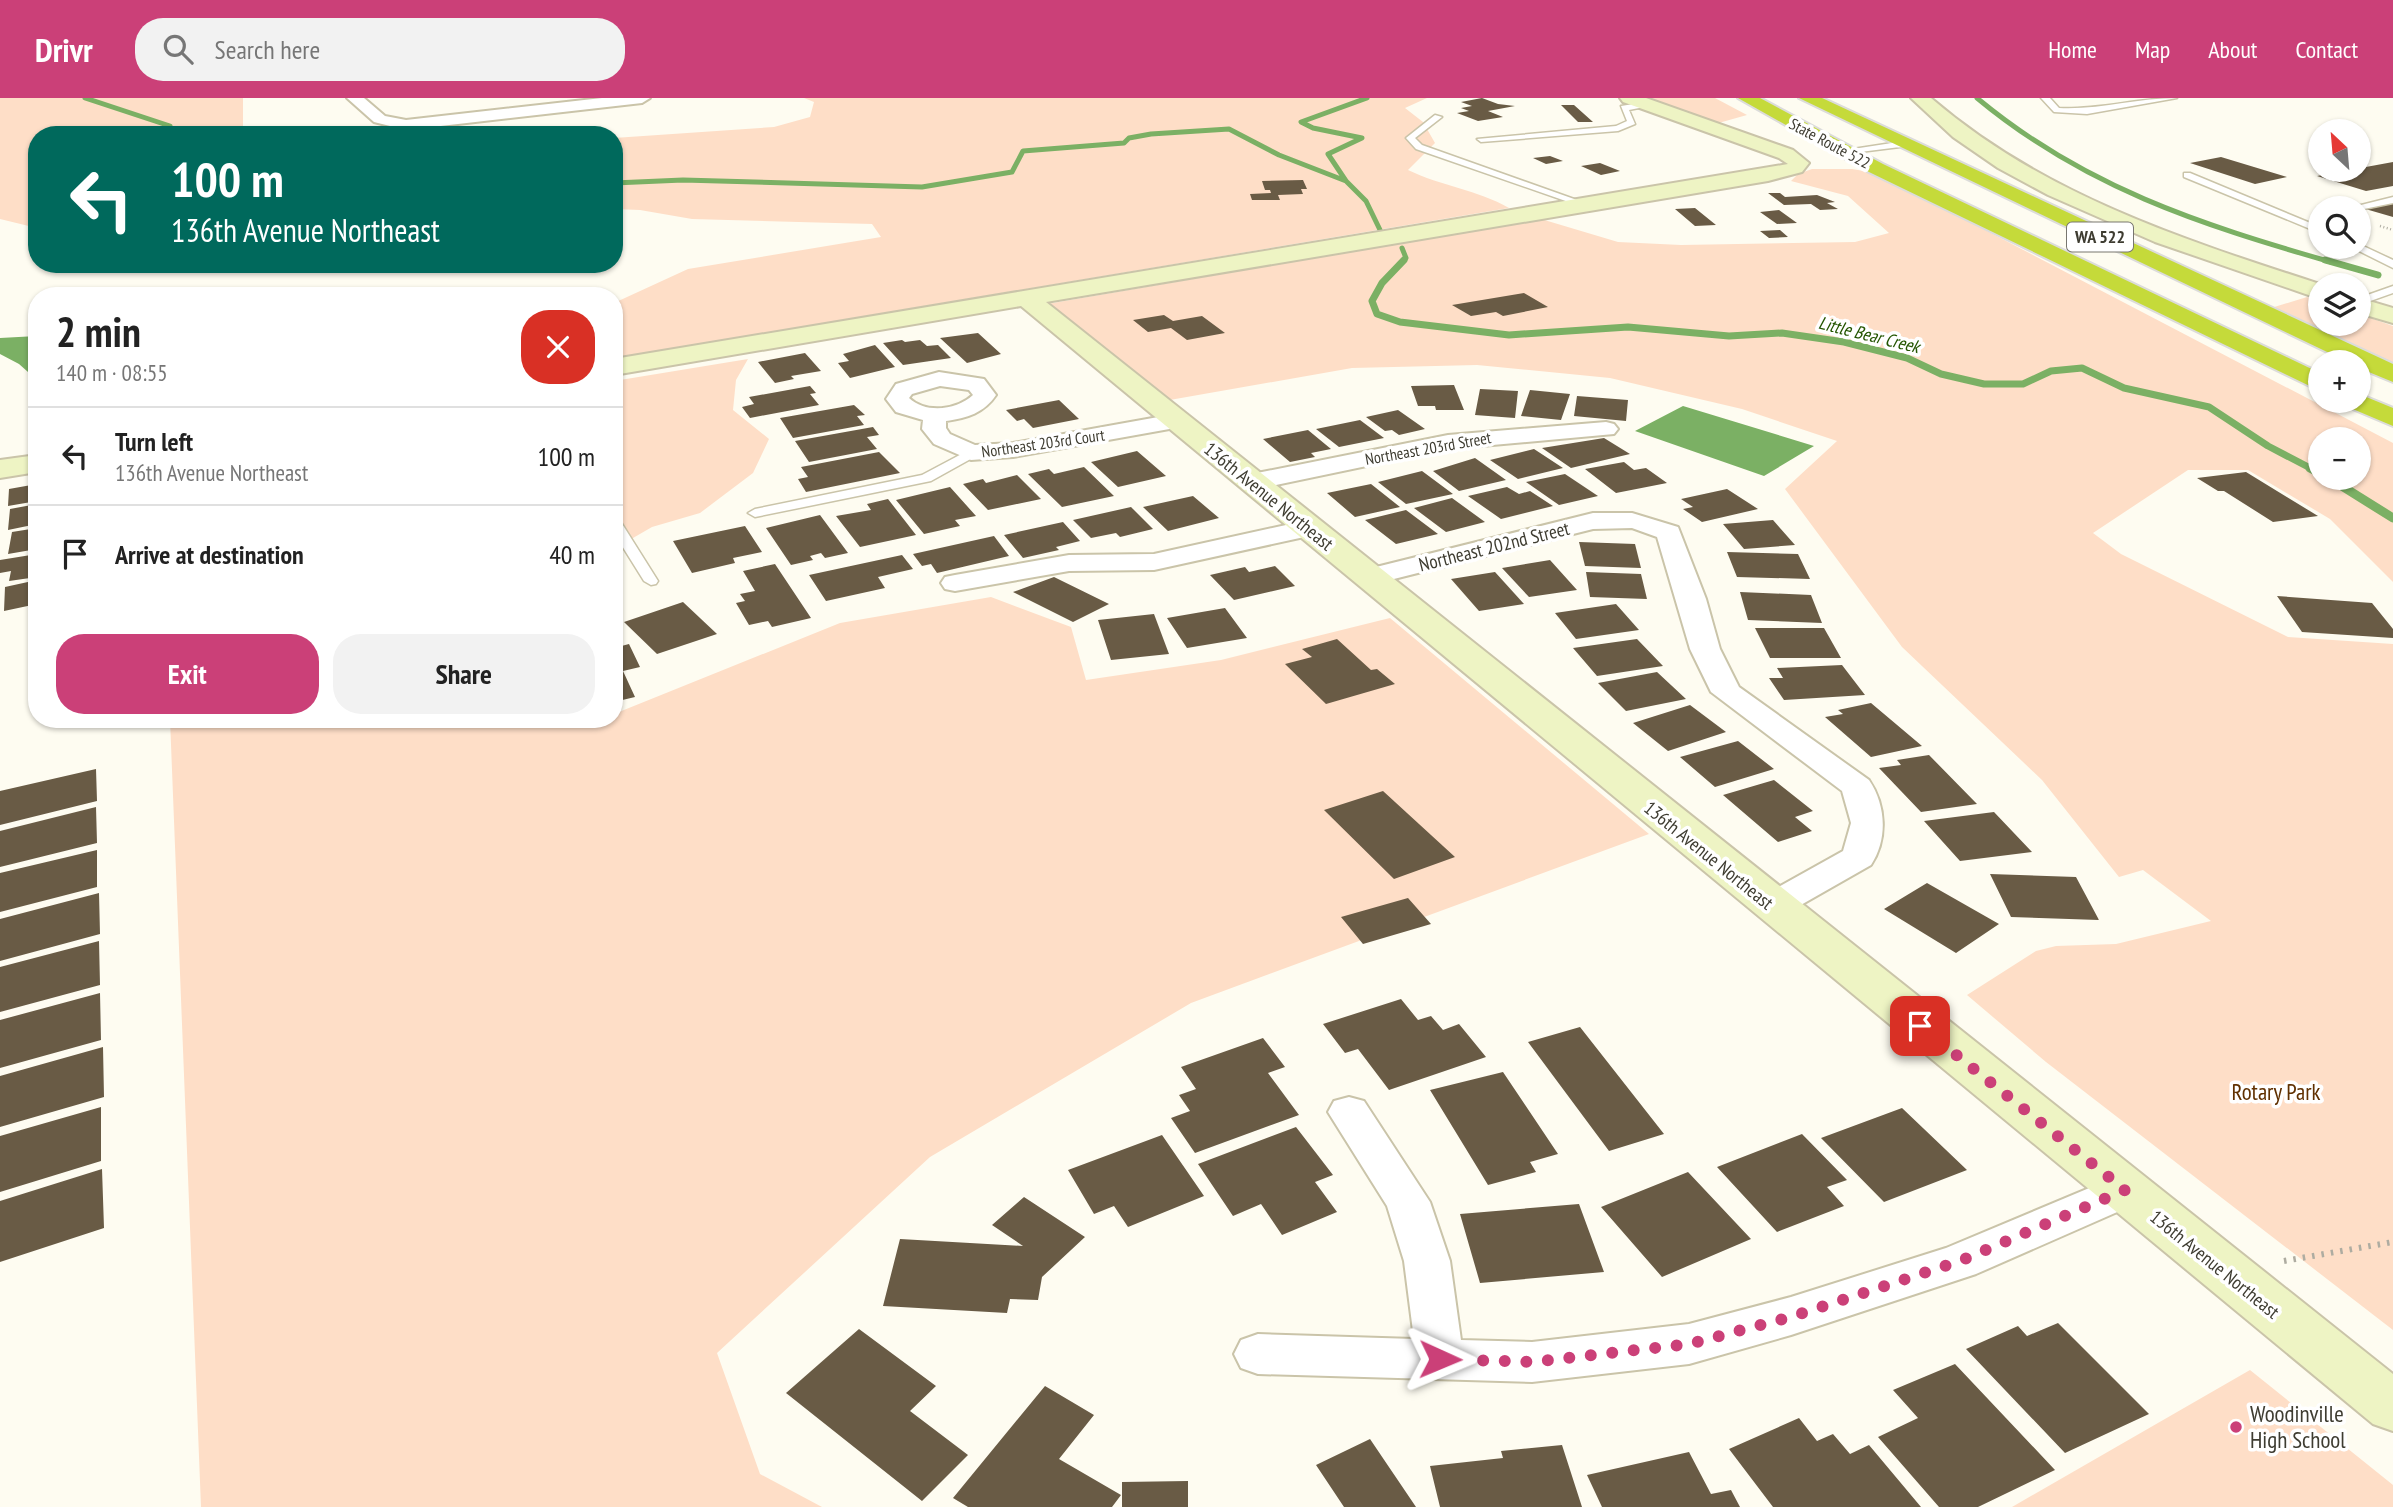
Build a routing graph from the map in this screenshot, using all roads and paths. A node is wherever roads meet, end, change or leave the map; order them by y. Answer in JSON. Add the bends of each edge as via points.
{"nodes":[{"id":1,"x":355,"y":98,"type":"edge"},
{"id":2,"x":642,"y":98,"type":"edge"},
{"id":3,"x":1747,"y":98,"type":"edge"},
{"id":4,"x":1808,"y":98,"type":"edge"},
{"id":5,"x":1920,"y":98,"type":"edge"},
{"id":6,"x":2045,"y":98,"type":"edge"},
{"id":7,"x":2100,"y":98,"type":"edge"},
{"id":8,"x":2173,"y":98,"type":"edge"},
{"id":9,"x":1637,"y":101,"type":"edge"},
{"id":10,"x":2126,"y":106,"type":"junction"},
{"id":11,"x":1438,"y":117,"type":"dead end"},
{"id":12,"x":1481,"y":139,"type":"dead end"},
{"id":13,"x":1905,"y":145,"type":"junction"},
{"id":14,"x":1844,"y":151,"type":"junction"},
{"id":15,"x":2187,"y":175,"type":"dead end"},
{"id":16,"x":2393,"y":200,"type":"edge"},
{"id":17,"x":1586,"y":205,"type":"junction"},
{"id":18,"x":2371,"y":205,"type":"edge"},
{"id":19,"x":2308,"y":225,"type":"edge"},
{"id":20,"x":2371,"y":252,"type":"edge"},
{"id":21,"x":2393,"y":265,"type":"edge"},
{"id":22,"x":2308,"y":288,"type":"edge"},
{"id":23,"x":2393,"y":289,"type":"edge"},
{"id":24,"x":2371,"y":298,"type":"edge"},
{"id":25,"x":1027,"y":299,"type":"junction"},
{"id":26,"x":2371,"y":308,"type":"edge"},
{"id":27,"x":2393,"y":316,"type":"edge"},
{"id":28,"x":623,"y":366,"type":"edge"},
{"id":29,"x":2393,"y":374,"type":"edge"},
{"id":30,"x":2308,"y":377,"type":"edge"},
{"id":31,"x":2371,"y":408,"type":"edge"},
{"id":32,"x":935,"y":414,"type":"dead end"},
{"id":33,"x":2393,"y":418,"type":"edge"},
{"id":34,"x":1175,"y":421,"type":"junction"},
{"id":35,"x":1606,"y":429,"type":"dead end"},
{"id":36,"x":971,"y":453,"type":"junction"},
{"id":37,"x":28,"y":464,"type":"edge"},
{"id":38,"x":0,"y":469,"type":"edge"},
{"id":39,"x":1252,"y":482,"type":"junction"},
{"id":40,"x":755,"y":513,"type":"dead end"},
{"id":41,"x":1310,"y":528,"type":"junction"},
{"id":42,"x":623,"y":537,"type":"edge"},
{"id":43,"x":1370,"y":577,"type":"junction"},
{"id":44,"x":651,"y":582,"type":"dead end"},
{"id":45,"x":955,"y":583,"type":"dead end"},
{"id":46,"x":1772,"y":906,"type":"junction"},
{"id":47,"x":1349,"y":1112,"type":"dead end"},
{"id":48,"x":2125,"y":1190,"type":"junction"},
{"id":49,"x":2393,"y":1242,"type":"edge"},
{"id":50,"x":2277,"y":1262,"type":"dead end"},
{"id":51,"x":1258,"y":1354,"type":"dead end"},
{"id":52,"x":1440,"y":1359,"type":"junction"},
{"id":53,"x":2393,"y":1407,"type":"edge"}],
"edges":[{"from":1,"to":2,"type":"street","via":[[380,119],[406,125]]},
{"from":3,"to":14,"type":"highway","name":"State Route 522","number":"WA 522"},
{"from":4,"to":13,"type":"highway","number":"WA 522"},
{"from":5,"to":22,"type":"street","via":[[2001,162],[2066,195]]},
{"from":6,"to":10,"type":"lane","via":[[2057,110],[2087,112]]},
{"from":7,"to":10,"type":"lane"},
{"from":8,"to":10,"type":"lane"},
{"from":9,"to":12,"type":"lane","via":[[1624,108],[1632,122],[1618,128]]},
{"from":9,"to":17,"type":"street","via":[[1786,154],[1799,163],[1775,173]]},
{"from":11,"to":17,"type":"lane","via":[[1410,138],[1419,147]]},
{"from":13,"to":14,"type":"lane"},
{"from":13,"to":29,"type":"highway","number":"WA 522"},
{"from":14,"to":30,"type":"highway","name":"State Route 522","number":"WA 522"},
{"from":15,"to":19,"type":"lane"},
{"from":16,"to":18,"type":"lane"},
{"from":17,"to":25,"type":"street"},
{"from":20,"to":21,"type":"lane"},
{"from":23,"to":24,"type":"lane"},
{"from":25,"to":28,"type":"street"},
{"from":25,"to":34,"type":"street","name":"136th Avenue Northeast"},
{"from":26,"to":27,"type":"street"},
{"from":31,"to":33,"type":"highway"},
{"from":32,"to":36,"type":"street","name":"Northeast 203rd Court","via":[[934,429],[942,439]]},
{"from":34,"to":36,"type":"street","name":"Northeast 203rd Court","via":[[1013,450]]},
{"from":34,"to":39,"type":"street","name":"136th Avenue Northeast"},
{"from":35,"to":39,"type":"street","name":"Northeast 203rd Street","via":[[1448,442]]},
{"from":36,"to":40,"type":"lane","via":[[926,478]]},
{"from":37,"to":38,"type":"street"},
{"from":39,"to":41,"type":"street","name":"136th Avenue Northeast"},
{"from":41,"to":43,"type":"street","name":"136th Avenue Northeast"},
{"from":41,"to":45,"type":"street","via":[[1154,562],[1069,563]]},
{"from":42,"to":44,"type":"lane"},
{"from":43,"to":46,"type":"street","name":"136th Avenue Northeast"},
{"from":43,"to":46,"type":"street","name":"Northeast 202nd Street","via":[[1593,521],[1647,522],[1669,533],[1705,649],[1726,692],[1857,787],[1868,823],[1859,857]]},
{"from":46,"to":48,"type":"street","name":"136th Avenue Northeast"},
{"from":47,"to":52,"type":"street","via":[[1408,1202],[1427,1261]]},
{"from":48,"to":52,"type":"street","via":[[1960,1261],[1791,1317],[1689,1344],[1532,1362]]},
{"from":48,"to":53,"type":"street","name":"136th Avenue Northeast"},
{"from":49,"to":50,"type":"path"},
{"from":51,"to":52,"type":"street"}]}
